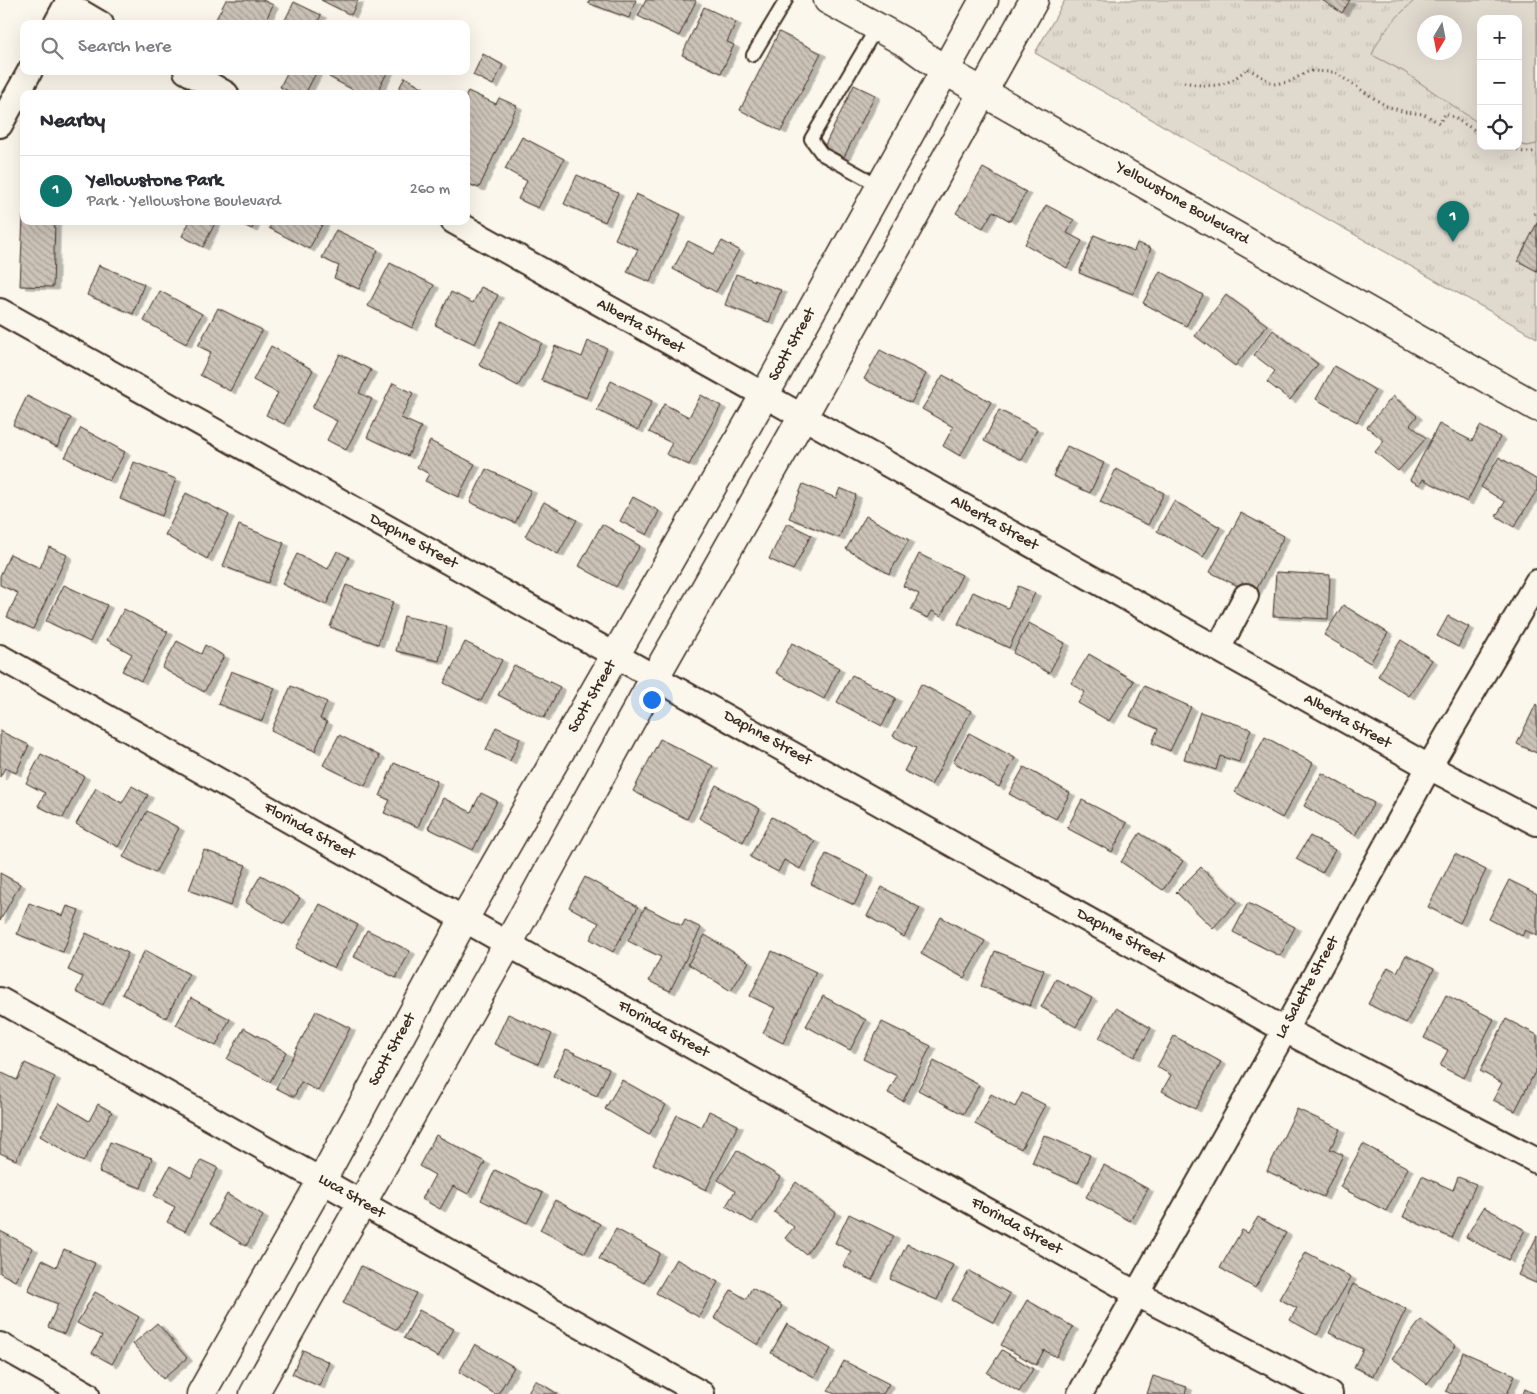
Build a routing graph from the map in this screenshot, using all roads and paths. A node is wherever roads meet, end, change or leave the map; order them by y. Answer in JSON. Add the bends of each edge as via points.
{"nodes":[{"id":1,"x":786,"y":0,"type":"edge"},
{"id":2,"x":828,"y":0,"type":"edge"},
{"id":3,"x":984,"y":0,"type":"edge"},
{"id":4,"x":1034,"y":0,"type":"edge"},
{"id":5,"x":64,"y":9,"type":"edge"},
{"id":6,"x":92,"y":20,"type":"edge"},
{"id":7,"x":878,"y":28,"type":"junction"},
{"id":8,"x":752,"y":55,"type":"dead end"},
{"id":9,"x":944,"y":70,"type":"junction"},
{"id":10,"x":28,"y":75,"type":"edge"},
{"id":11,"x":193,"y":75,"type":"edge"},
{"id":12,"x":1184,"y":82,"type":"dead end"},
{"id":13,"x":219,"y":90,"type":"edge"},
{"id":14,"x":982,"y":91,"type":"junction"},
{"id":15,"x":0,"y":125,"type":"edge"},
{"id":16,"x":1477,"y":132,"type":"edge"},
{"id":17,"x":1512,"y":150,"type":"edge"},
{"id":18,"x":1537,"y":151,"type":"edge"},
{"id":19,"x":880,"y":186,"type":"junction"},
{"id":20,"x":1537,"y":210,"type":"edge"},
{"id":21,"x":1534,"y":214,"type":"dead end"},
{"id":22,"x":460,"y":225,"type":"edge"},
{"id":23,"x":0,"y":311,"type":"edge"},
{"id":24,"x":764,"y":396,"type":"junction"},
{"id":25,"x":1537,"y":406,"type":"edge"},
{"id":26,"x":802,"y":418,"type":"junction"},
{"id":27,"x":1537,"y":582,"type":"edge"},
{"id":28,"x":1246,"y":596,"type":"dead end"},
{"id":29,"x":1218,"y":649,"type":"junction"},
{"id":30,"x":617,"y":656,"type":"junction"},
{"id":31,"x":0,"y":657,"type":"edge"},
{"id":32,"x":655,"y":677,"type":"junction"},
{"id":33,"x":1428,"y":767,"type":"junction"},
{"id":34,"x":1537,"y":823,"type":"edge"},
{"id":35,"x":464,"y":919,"type":"junction"},
{"id":36,"x":508,"y":944,"type":"junction"},
{"id":37,"x":0,"y":1000,"type":"edge"},
{"id":38,"x":1285,"y":1030,"type":"junction"},
{"id":39,"x":1537,"y":1161,"type":"edge"},
{"id":40,"x":322,"y":1180,"type":"junction"},
{"id":41,"x":361,"y":1204,"type":"junction"},
{"id":42,"x":1137,"y":1294,"type":"junction"},
{"id":43,"x":0,"y":1346,"type":"edge"},
{"id":44,"x":87,"y":1394,"type":"edge"},
{"id":45,"x":201,"y":1394,"type":"edge"},
{"id":46,"x":254,"y":1394,"type":"edge"},
{"id":47,"x":702,"y":1394,"type":"edge"},
{"id":48,"x":1080,"y":1394,"type":"edge"},
{"id":49,"x":1330,"y":1394,"type":"edge"}],
"edges":[{"from":1,"to":8,"type":"lane"},
{"from":2,"to":7,"type":"main road","name":"Yellowstone Boulevard"},
{"from":3,"to":9,"type":"main road","name":"Scott Street"},
{"from":4,"to":14,"type":"main road"},
{"from":5,"to":6,"type":"street"},
{"from":7,"to":9,"type":"main road","name":"Yellowstone Boulevard","via":[[908,44]]},
{"from":7,"to":19,"type":"lane","via":[[811,139],[822,154]]},
{"from":9,"to":14,"type":"main road","name":"Yellowstone Boulevard"},
{"from":9,"to":19,"type":"main road","name":"Scott Street"},
{"from":10,"to":15,"type":"street"},
{"from":11,"to":13,"type":"street"},
{"from":12,"to":16,"type":"path","via":[[1221,84],[1247,68],[1274,84],[1289,82],[1309,71],[1334,72],[1386,106],[1424,114],[1439,123],[1446,113]]},
{"from":14,"to":25,"type":"main road","name":"Yellowstone Boulevard"},
{"from":14,"to":26,"type":"main road"},
{"from":17,"to":18,"type":"path"},
{"from":19,"to":24,"type":"main road","name":"Scott Street"},
{"from":20,"to":21,"type":"path"},
{"from":22,"to":24,"type":"street","name":"Alberta Street"},
{"from":23,"to":30,"type":"street","name":"Daphne Street"},
{"from":24,"to":26,"type":"street","name":"Alberta Street"},
{"from":24,"to":30,"type":"main road","name":"Scott Street"},
{"from":26,"to":29,"type":"street","name":"Alberta Street"},
{"from":26,"to":32,"type":"main road"},
{"from":27,"to":33,"type":"street","name":"La Salette Street"},
{"from":28,"to":29,"type":"street"},
{"from":29,"to":33,"type":"street","name":"Alberta Street"},
{"from":30,"to":32,"type":"street","name":"Daphne Street"},
{"from":30,"to":35,"type":"main road","name":"Scott Street"},
{"from":31,"to":35,"type":"street","name":"Florinda Street"},
{"from":32,"to":36,"type":"main road"},
{"from":32,"to":38,"type":"street","name":"Daphne Street"},
{"from":33,"to":34,"type":"street","name":"Alberta Street"},
{"from":33,"to":38,"type":"street","name":"La Salette Street"},
{"from":35,"to":36,"type":"street","name":"Florinda Street"},
{"from":35,"to":40,"type":"main road","name":"Scott Street"},
{"from":36,"to":41,"type":"main road"},
{"from":36,"to":42,"type":"street","name":"Florinda Street"},
{"from":37,"to":40,"type":"street","name":"Luca Street"},
{"from":38,"to":39,"type":"street","name":"Daphne Street"},
{"from":38,"to":42,"type":"street","name":"La Salette Street"},
{"from":40,"to":41,"type":"street","name":"Luca Street"},
{"from":40,"to":45,"type":"main road","name":"Scott Street"},
{"from":41,"to":46,"type":"main road"},
{"from":41,"to":47,"type":"street","name":"Luca Street"},
{"from":42,"to":48,"type":"street","name":"La Salette Street"},
{"from":42,"to":49,"type":"street","name":"Florinda Street"},
{"from":43,"to":44,"type":"street"}]}
